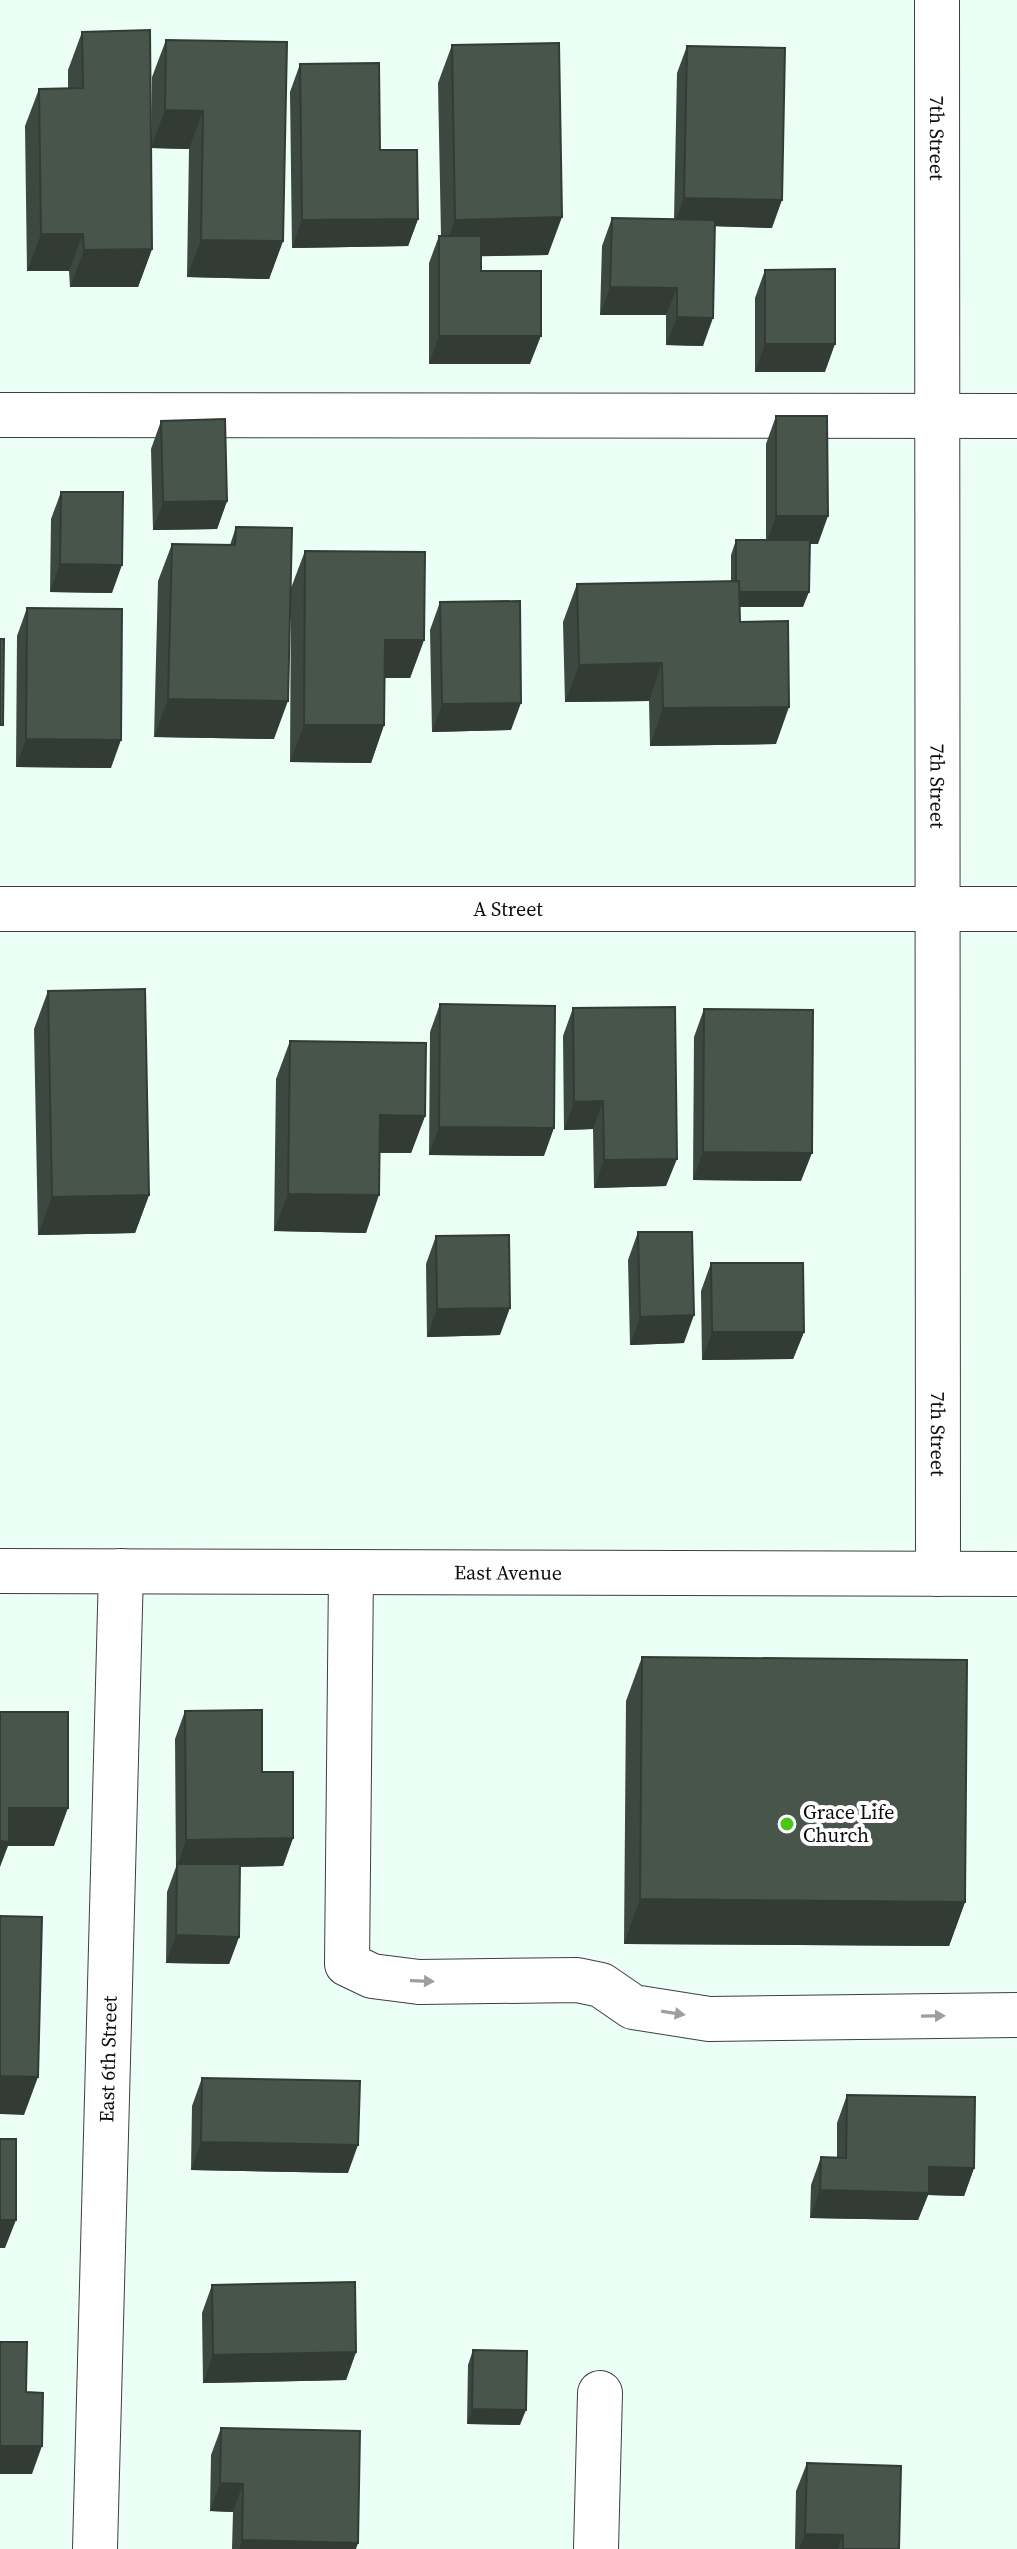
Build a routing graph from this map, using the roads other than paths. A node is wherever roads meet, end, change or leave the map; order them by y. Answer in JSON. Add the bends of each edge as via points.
{"nodes":[{"id":1,"x":937,"y":0,"type":"edge"},
{"id":2,"x":0,"y":415,"type":"edge"},
{"id":3,"x":937,"y":416,"type":"junction"},
{"id":4,"x":1017,"y":416,"type":"edge"},
{"id":5,"x":937,"y":908,"type":"junction"},
{"id":6,"x":0,"y":909,"type":"edge"},
{"id":7,"x":1017,"y":909,"type":"edge"},
{"id":8,"x":0,"y":1571,"type":"edge"},
{"id":9,"x":121,"y":1571,"type":"junction"},
{"id":10,"x":351,"y":1572,"type":"junction"},
{"id":11,"x":938,"y":1574,"type":"junction"},
{"id":12,"x":1017,"y":1574,"type":"edge"},
{"id":13,"x":1017,"y":2015,"type":"edge"},
{"id":14,"x":600,"y":2393,"type":"dead end"},
{"id":15,"x":95,"y":2549,"type":"edge"},
{"id":16,"x":596,"y":2549,"type":"edge"}],
"edges":[{"from":1,"to":3,"type":"street","name":"7th Street"},
{"from":2,"to":3,"type":"street"},
{"from":3,"to":4,"type":"street"},
{"from":3,"to":5,"type":"street","name":"7th Street"},
{"from":5,"to":6,"type":"street","name":"A Street"},
{"from":5,"to":7,"type":"street","name":"A Street"},
{"from":5,"to":11,"type":"street","name":"7th Street"},
{"from":8,"to":9,"type":"street","name":"East Avenue"},
{"from":9,"to":10,"type":"street","name":"East Avenue"},
{"from":9,"to":15,"type":"street","name":"East 6th Street"},
{"from":10,"to":11,"type":"street","name":"East Avenue"},
{"from":10,"to":13,"type":"street","one_way":true,"via":[[347,1964],[372,1976],[419,1982],[577,1980],[601,1985],[633,2007],[709,2019]]},
{"from":11,"to":12,"type":"street","name":"East Avenue"},
{"from":14,"to":16,"type":"street"}]}
